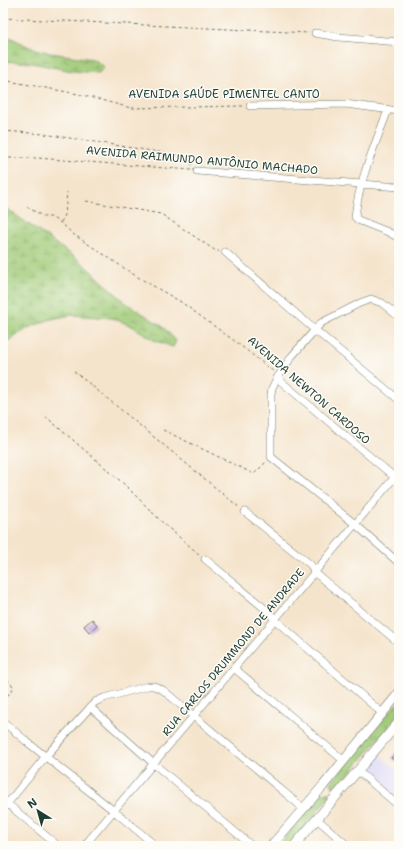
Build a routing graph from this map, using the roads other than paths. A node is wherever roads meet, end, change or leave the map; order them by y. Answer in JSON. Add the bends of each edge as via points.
{"nodes":[{"id":1,"x":316,"y":33,"type":"road end"},
{"id":2,"x":399,"y":42,"type":"edge"},
{"id":3,"x":250,"y":106,"type":"road end"},
{"id":4,"x":388,"y":110,"type":"junction"},
{"id":5,"x":399,"y":111,"type":"edge"},
{"id":6,"x":197,"y":171,"type":"road end"},
{"id":7,"x":361,"y":184,"type":"junction"},
{"id":8,"x":399,"y":187,"type":"edge"},
{"id":9,"x":399,"y":238,"type":"edge"},
{"id":10,"x":225,"y":252,"type":"road end"},
{"id":11,"x":399,"y":317,"type":"edge"},
{"id":12,"x":315,"y":330,"type":"junction"},
{"id":13,"x":277,"y":378,"type":"junction"},
{"id":14,"x":399,"y":400,"type":"edge"},
{"id":15,"x":398,"y":477,"type":"edge"},
{"id":16,"x":245,"y":512,"type":"road end"},
{"id":17,"x":355,"y":524,"type":"junction"},
{"id":18,"x":205,"y":559,"type":"road end"},
{"id":19,"x":399,"y":563,"type":"edge"},
{"id":20,"x":314,"y":572,"type":"junction"},
{"id":21,"x":274,"y":619,"type":"junction"},
{"id":22,"x":399,"y":643,"type":"edge"},
{"id":23,"x":234,"y":668,"type":"junction"},
{"id":24,"x":399,"y":693,"type":"edge"},
{"id":25,"x":90,"y":707,"type":"junction"},
{"id":26,"x":382,"y":712,"type":"junction"},
{"id":27,"x":194,"y":716,"type":"junction"},
{"id":28,"x":6,"y":724,"type":"dead end"},
{"id":29,"x":398,"y":724,"type":"edge"},
{"id":30,"x":46,"y":756,"type":"junction"},
{"id":31,"x":343,"y":760,"type":"junction"},
{"id":32,"x":154,"y":764,"type":"junction"},
{"id":33,"x":358,"y":771,"type":"junction"},
{"id":34,"x":4,"y":804,"type":"edge"},
{"id":35,"x":399,"y":806,"type":"edge"},
{"id":36,"x":303,"y":808,"type":"junction"},
{"id":37,"x":114,"y":810,"type":"junction"},
{"id":38,"x":317,"y":819,"type":"junction"},
{"id":39,"x":58,"y":846,"type":"edge"},
{"id":40,"x":84,"y":846,"type":"edge"},
{"id":41,"x":156,"y":846,"type":"edge"},
{"id":42,"x":252,"y":846,"type":"edge"},
{"id":43,"x":271,"y":846,"type":"edge"},
{"id":44,"x":294,"y":846,"type":"edge"},
{"id":45,"x":348,"y":846,"type":"edge"}],
"edges":[{"from":1,"to":2,"type":"street"},
{"from":3,"to":4,"type":"street","name":"AVENIDA SAÚDE PIMENTEL CANTO","via":[[345,104]]},
{"from":4,"to":5,"type":"street","name":"AVENIDA SAÚDE PIMENTEL CANTO"},
{"from":4,"to":7,"type":"street"},
{"from":6,"to":7,"type":"street","name":"AVENIDA RAIMUNDO ANTÔNIO MACHADO"},
{"from":7,"to":8,"type":"street","name":"AVENIDA RAIMUNDO ANTÔNIO MACHADO"},
{"from":7,"to":9,"type":"street","via":[[356,219]]},
{"from":10,"to":12,"type":"street"},
{"from":11,"to":12,"type":"street","via":[[382,303],[371,299],[328,319]]},
{"from":12,"to":13,"type":"street"},
{"from":12,"to":14,"type":"street"},
{"from":13,"to":15,"type":"street","name":"AVENIDA NEWTON CARDOSO"},
{"from":13,"to":17,"type":"street","via":[[271,394],[271,457]]},
{"from":15,"to":17,"type":"street","name":"RUA CARLOS DRUMMOND DE ANDRADE"},
{"from":16,"to":20,"type":"street","via":[[311,565]]},
{"from":17,"to":19,"type":"street"},
{"from":17,"to":20,"type":"street","name":"RUA CARLOS DRUMMOND DE ANDRADE"},
{"from":18,"to":21,"type":"street"},
{"from":20,"to":21,"type":"street","name":"RUA CARLOS DRUMMOND DE ANDRADE"},
{"from":20,"to":22,"type":"street"},
{"from":21,"to":23,"type":"street","name":"RUA CARLOS DRUMMOND DE ANDRADE"},
{"from":21,"to":26,"type":"street"},
{"from":23,"to":27,"type":"street","name":"RUA CARLOS DRUMMOND DE ANDRADE"},
{"from":23,"to":31,"type":"street"},
{"from":24,"to":26,"type":"main road"},
{"from":25,"to":27,"type":"street","via":[[100,699],[154,686],[163,690]]},
{"from":25,"to":30,"type":"street"},
{"from":25,"to":32,"type":"street"},
{"from":26,"to":31,"type":"main road"},
{"from":27,"to":32,"type":"street","name":"RUA CARLOS DRUMMOND DE ANDRADE"},
{"from":27,"to":36,"type":"street"},
{"from":28,"to":30,"type":"street"},
{"from":29,"to":33,"type":"main road"},
{"from":30,"to":34,"type":"street"},
{"from":30,"to":37,"type":"street"},
{"from":31,"to":36,"type":"main road"},
{"from":32,"to":37,"type":"street","name":"RUA CARLOS DRUMMOND DE ANDRADE"},
{"from":32,"to":42,"type":"street"},
{"from":33,"to":35,"type":"street"},
{"from":33,"to":38,"type":"main road"},
{"from":34,"to":39,"type":"street"},
{"from":36,"to":43,"type":"main road"},
{"from":37,"to":40,"type":"street","name":"RUA CARLOS DRUMMOND DE ANDRADE"},
{"from":37,"to":41,"type":"street"},
{"from":38,"to":44,"type":"main road"},
{"from":38,"to":45,"type":"street"}]}
